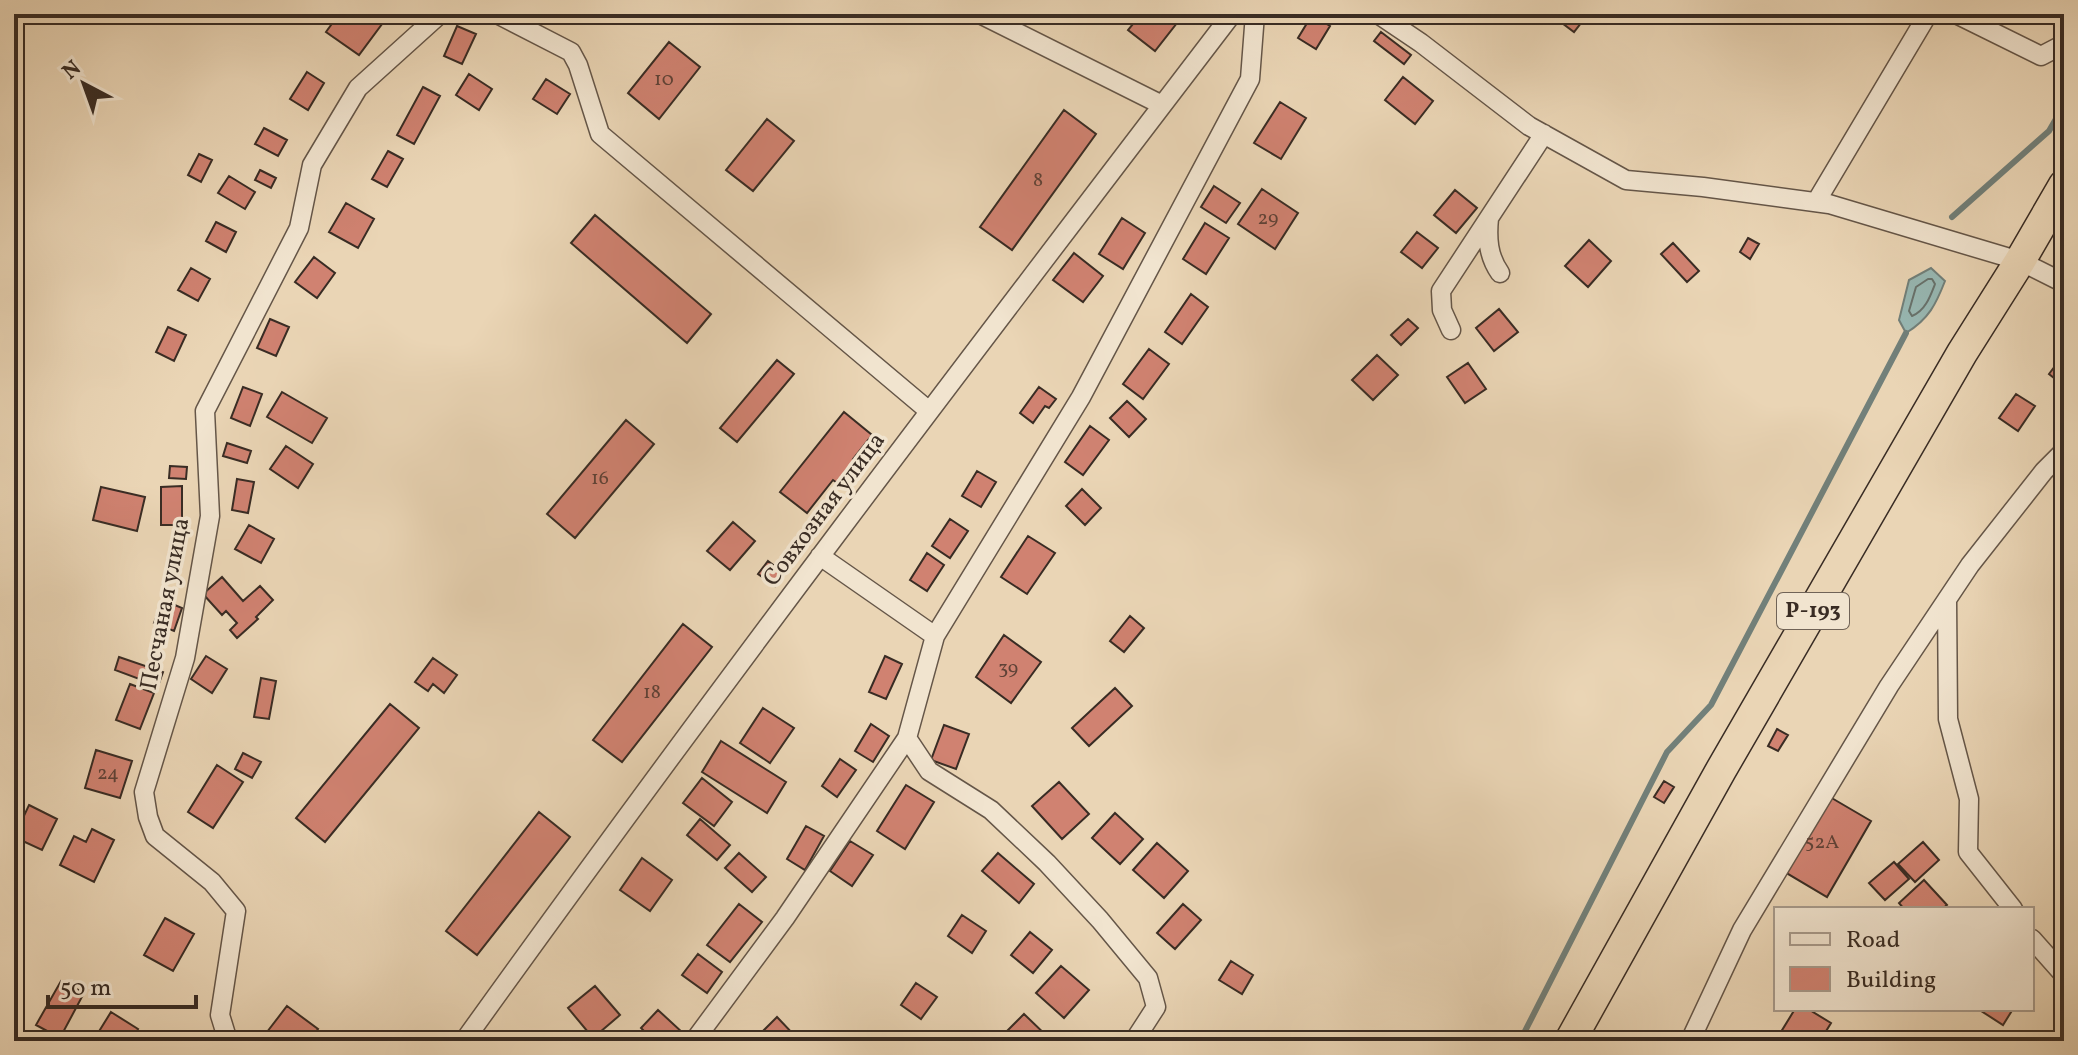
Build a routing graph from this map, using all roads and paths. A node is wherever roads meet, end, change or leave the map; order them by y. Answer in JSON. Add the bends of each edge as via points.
{"nodes":[{"id":1,"x":440,"y":14,"type":"edge"},
{"id":2,"x":497,"y":14,"type":"edge"},
{"id":3,"x":980,"y":14,"type":"edge"},
{"id":4,"x":1232,"y":14,"type":"edge"},
{"id":5,"x":1255,"y":14,"type":"edge"},
{"id":6,"x":1378,"y":14,"type":"edge"},
{"id":7,"x":1928,"y":14,"type":"edge"},
{"id":8,"x":1956,"y":14,"type":"edge"},
{"id":9,"x":2064,"y":44,"type":"edge"},
{"id":10,"x":1162,"y":105,"type":"junction"},
{"id":11,"x":1544,"y":134,"type":"junction"},
{"id":12,"x":2064,"y":185,"type":"edge"},
{"id":13,"x":1816,"y":202,"type":"junction"},
{"id":14,"x":1490,"y":216,"type":"junction"},
{"id":15,"x":2020,"y":261,"type":"junction"},
{"id":16,"x":1500,"y":273,"type":"dead end"},
{"id":17,"x":2064,"y":283,"type":"edge"},
{"id":18,"x":1451,"y":330,"type":"dead end"},
{"id":19,"x":929,"y":411,"type":"junction"},
{"id":20,"x":2064,"y":451,"type":"edge"},
{"id":21,"x":820,"y":556,"type":"junction"},
{"id":22,"x":1947,"y":599,"type":"junction"},
{"id":23,"x":935,"y":636,"type":"junction"},
{"id":24,"x":907,"y":738,"type":"junction"},
{"id":25,"x":2011,"y":907,"type":"edge"},
{"id":26,"x":2034,"y":941,"type":"edge"},
{"id":27,"x":2064,"y":975,"type":"edge"},
{"id":28,"x":228,"y":1041,"type":"edge"},
{"id":29,"x":464,"y":1041,"type":"edge"},
{"id":30,"x":694,"y":1041,"type":"edge"},
{"id":31,"x":1134,"y":1041,"type":"edge"},
{"id":32,"x":1570,"y":1041,"type":"edge"},
{"id":33,"x":1690,"y":1041,"type":"edge"}],
"edges":[{"from":1,"to":28,"type":"street","name":"Песчаная улица","via":[[358,88],[312,165],[299,228],[205,411],[210,516],[185,658],[144,792],[155,836],[212,882],[236,911],[220,1015]]},
{"from":2,"to":19,"type":"street","via":[[571,52],[600,134]]},
{"from":3,"to":10,"type":"street"},
{"from":4,"to":10,"type":"street","name":"Совхозная улица"},
{"from":5,"to":23,"type":"street","via":[[1250,79],[1081,397]]},
{"from":6,"to":11,"type":"street"},
{"from":7,"to":13,"type":"street"},
{"from":8,"to":9,"type":"street","via":[[2041,56]]},
{"from":10,"to":19,"type":"street","name":"Совхозная улица"},
{"from":11,"to":13,"type":"street","via":[[1626,180]]},
{"from":11,"to":14,"type":"street"},
{"from":12,"to":15,"type":"highway","number":"Р-193"},
{"from":13,"to":15,"type":"street"},
{"from":14,"to":16,"type":"street","via":[[1487,239]]},
{"from":14,"to":18,"type":"street","via":[[1441,291]]},
{"from":15,"to":17,"type":"street"},
{"from":15,"to":32,"type":"highway","number":"Р-193","via":[[1721,770]]},
{"from":19,"to":21,"type":"street","name":"Совхозная улица"},
{"from":20,"to":22,"type":"street"},
{"from":21,"to":23,"type":"street"},
{"from":21,"to":29,"type":"street","name":"Совхозная улица"},
{"from":22,"to":25,"type":"street","via":[[1948,719],[1969,799],[1968,852]]},
{"from":22,"to":33,"type":"street","via":[[1742,930]]},
{"from":23,"to":24,"type":"street"},
{"from":24,"to":30,"type":"street"},
{"from":24,"to":31,"type":"street","via":[[929,771],[991,810],[1047,863],[1148,978],[1156,1007]]},
{"from":26,"to":27,"type":"street"}]}
